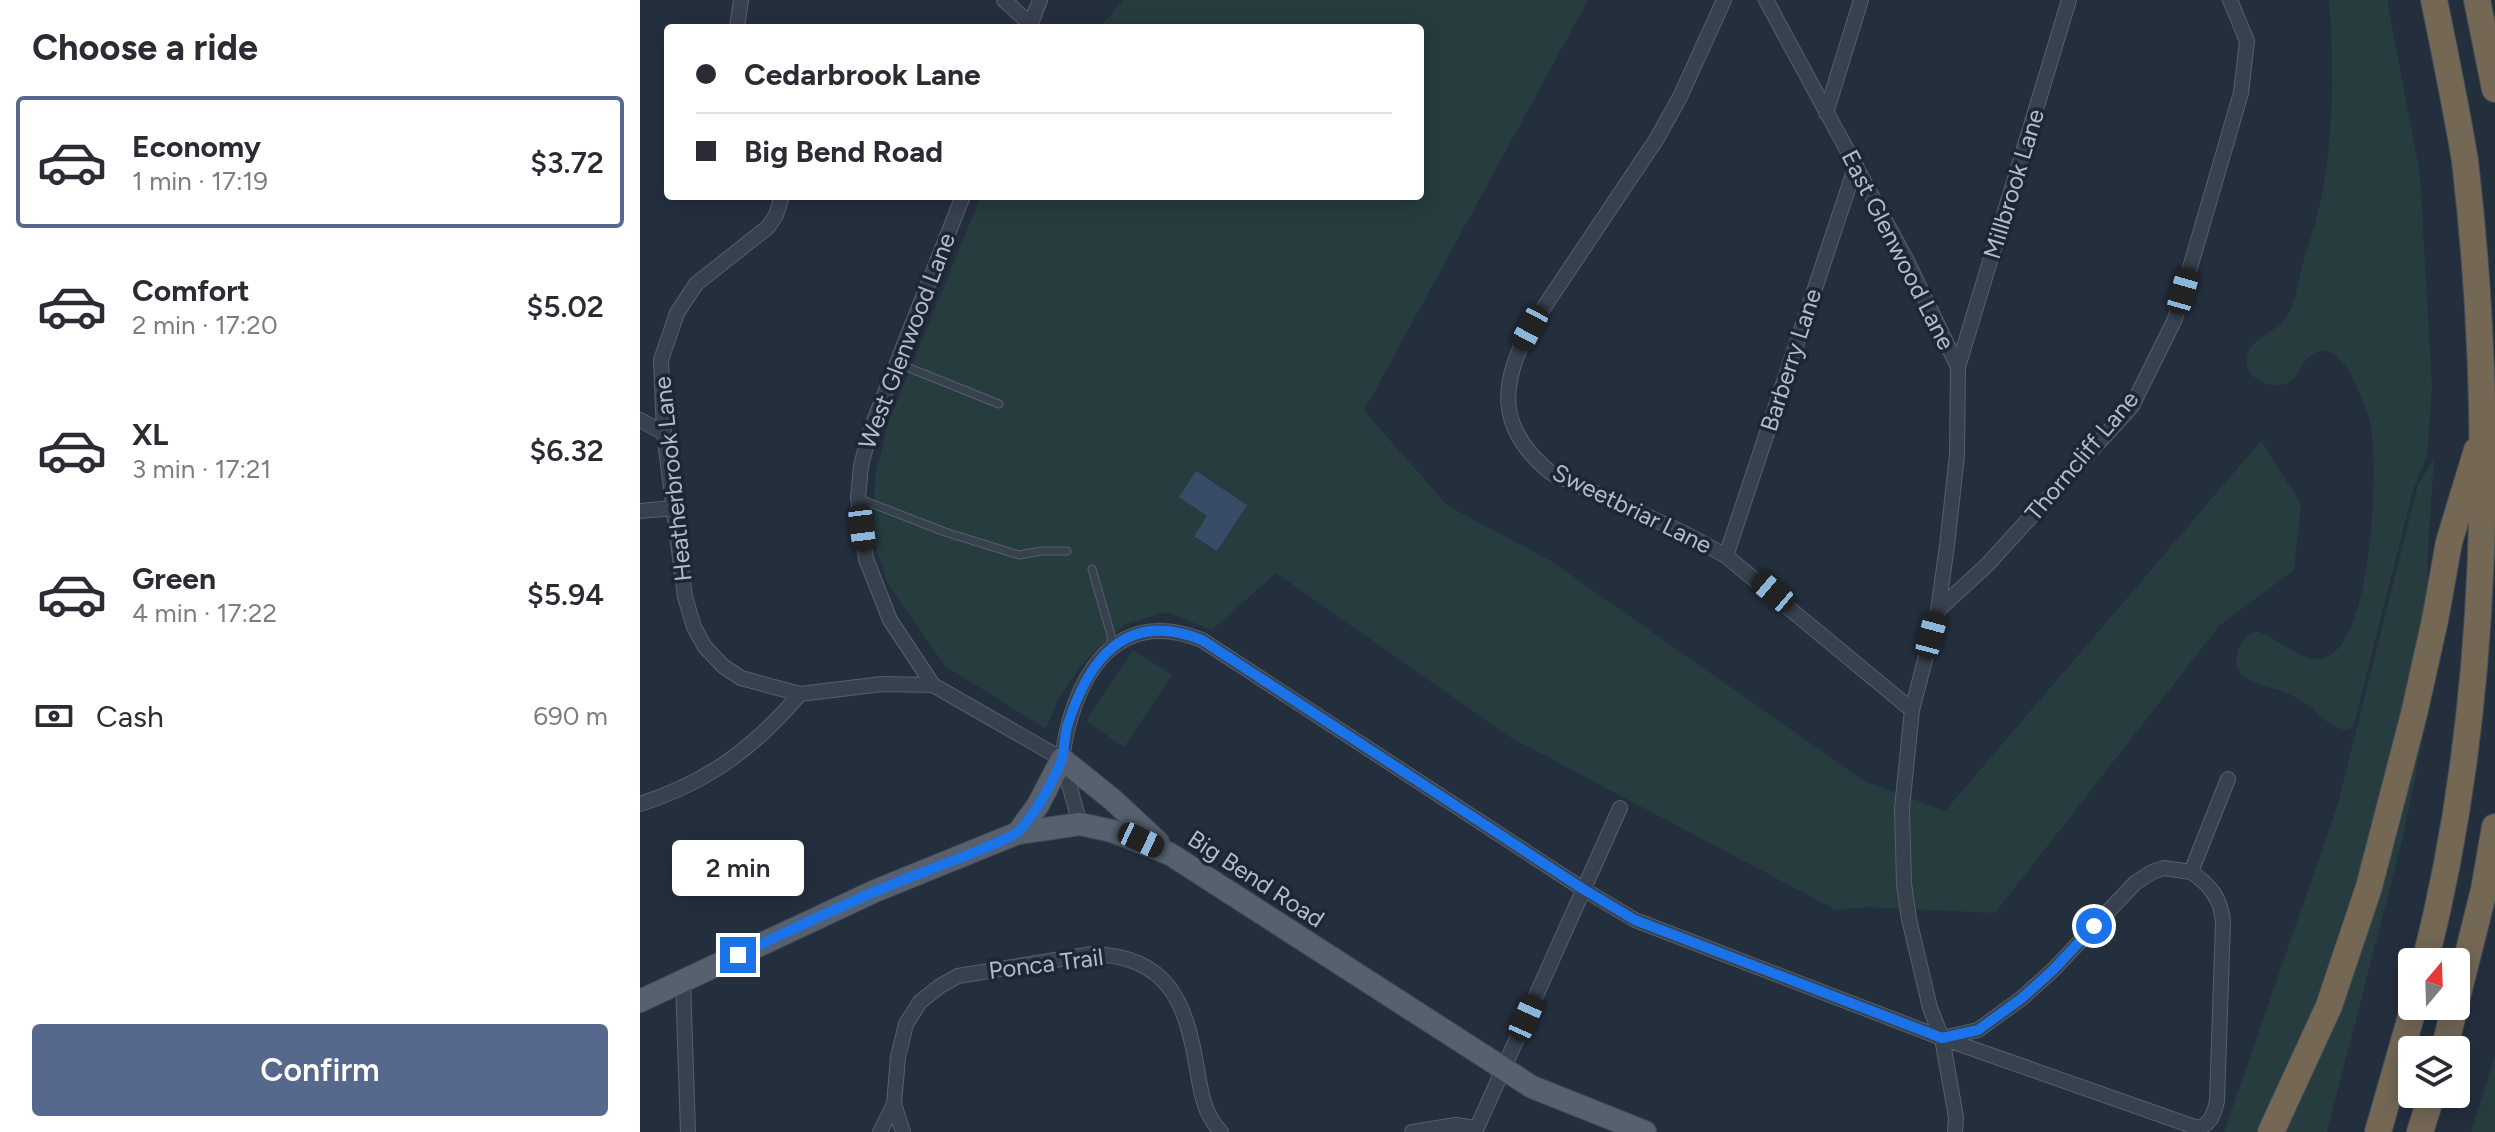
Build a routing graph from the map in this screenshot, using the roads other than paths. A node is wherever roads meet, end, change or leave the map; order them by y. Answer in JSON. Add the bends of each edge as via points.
{"nodes":[{"id":1,"x":741,"y":0,"type":"edge"},
{"id":2,"x":1004,"y":0,"type":"edge"},
{"id":3,"x":1040,"y":0,"type":"edge"},
{"id":4,"x":1724,"y":0,"type":"edge"},
{"id":5,"x":1766,"y":0,"type":"edge"},
{"id":6,"x":1861,"y":0,"type":"edge"},
{"id":7,"x":2069,"y":0,"type":"edge"},
{"id":8,"x":2230,"y":0,"type":"edge"},
{"id":9,"x":2434,"y":0,"type":"edge"},
{"id":10,"x":2477,"y":0,"type":"edge"},
{"id":11,"x":738,"y":24,"type":"edge"},
{"id":12,"x":1028,"y":24,"type":"edge"},
{"id":13,"x":1031,"y":24,"type":"edge"},
{"id":14,"x":2495,"y":89,"type":"edge"},
{"id":15,"x":1826,"y":113,"type":"junction"},
{"id":16,"x":1856,"y":165,"type":"junction"},
{"id":17,"x":781,"y":200,"type":"edge"},
{"id":18,"x":961,"y":200,"type":"edge"},
{"id":19,"x":897,"y":363,"type":"junction"},
{"id":20,"x":1958,"y":367,"type":"junction"},
{"id":21,"x":999,"y":404,"type":"dead end"},
{"id":22,"x":640,"y":420,"type":"edge"},
{"id":23,"x":2485,"y":423,"type":"junction"},
{"id":24,"x":664,"y":433,"type":"junction"},
{"id":25,"x":858,"y":498,"type":"junction"},
{"id":26,"x":674,"y":508,"type":"junction"},
{"id":27,"x":640,"y":511,"type":"edge"},
{"id":28,"x":1067,"y":551,"type":"dead end"},
{"id":29,"x":1726,"y":556,"type":"junction"},
{"id":30,"x":1092,"y":569,"type":"dead end"},
{"id":31,"x":1938,"y":610,"type":"junction"},
{"id":32,"x":1111,"y":646,"type":"junction"},
{"id":33,"x":933,"y":685,"type":"junction"},
{"id":34,"x":800,"y":694,"type":"junction"},
{"id":35,"x":1912,"y":710,"type":"junction"},
{"id":36,"x":1062,"y":759,"type":"junction"},
{"id":37,"x":2228,"y":779,"type":"dead end"},
{"id":38,"x":640,"y":804,"type":"edge"},
{"id":39,"x":1620,"y":808,"type":"dead end"},
{"id":40,"x":1080,"y":824,"type":"junction"},
{"id":41,"x":2495,"y":827,"type":"edge"},
{"id":42,"x":1018,"y":833,"type":"junction"},
{"id":43,"x":1170,"y":854,"type":"junction"},
{"id":44,"x":2191,"y":872,"type":"junction"},
{"id":45,"x":1583,"y":889,"type":"junction"},
{"id":46,"x":2428,"y":948,"type":"edge"},
{"id":47,"x":683,"y":981,"type":"junction"},
{"id":48,"x":640,"y":1001,"type":"edge"},
{"id":49,"x":2410,"y":1020,"type":"edge"},
{"id":50,"x":2448,"y":1036,"type":"edge"},
{"id":51,"x":1942,"y":1038,"type":"junction"},
{"id":52,"x":1503,"y":1069,"type":"junction"},
{"id":53,"x":894,"y":1104,"type":"junction"},
{"id":54,"x":2428,"y":1108,"type":"edge"},
{"id":55,"x":1475,"y":1130,"type":"edge"},
{"id":56,"x":688,"y":1132,"type":"edge"},
{"id":57,"x":880,"y":1132,"type":"edge"},
{"id":58,"x":903,"y":1132,"type":"edge"},
{"id":59,"x":1221,"y":1132,"type":"edge"},
{"id":60,"x":1412,"y":1132,"type":"edge"},
{"id":61,"x":1645,"y":1132,"type":"edge"},
{"id":62,"x":1955,"y":1132,"type":"edge"},
{"id":63,"x":2271,"y":1132,"type":"edge"},
{"id":64,"x":2378,"y":1132,"type":"edge"},
{"id":65,"x":2420,"y":1132,"type":"edge"}],
"edges":[{"from":1,"to":11,"type":"street"},
{"from":2,"to":12,"type":"street"},
{"from":3,"to":13,"type":"street"},
{"from":4,"to":29,"type":"street","name":"Sweetbriar Lane","via":[[1656,140],[1530,328],[1507,390],[1522,443],[1551,473]]},
{"from":5,"to":15,"type":"street","name":"East Glenwood Lane"},
{"from":6,"to":15,"type":"street"},
{"from":7,"to":20,"type":"street","name":"Millbrook Lane"},
{"from":8,"to":31,"type":"street","name":"Thorncliff Lane","via":[[2247,41],[2241,93],[2175,319],[2132,406],[1987,565]]},
{"from":9,"to":23,"type":"highway","via":[[2465,163]]},
{"from":10,"to":14,"type":"highway"},
{"from":15,"to":16,"type":"street","name":"East Glenwood Lane"},
{"from":16,"to":20,"type":"street","name":"East Glenwood Lane"},
{"from":16,"to":29,"type":"street","name":"Barberry Lane"},
{"from":17,"to":24,"type":"street","name":"Heatherbrook Lane","via":[[768,227],[696,284],[677,313],[661,360]]},
{"from":18,"to":19,"type":"street","name":"West Glenwood Lane"},
{"from":19,"to":21,"type":"lane"},
{"from":19,"to":25,"type":"street","name":"West Glenwood Lane","via":[[870,431]]},
{"from":20,"to":31,"type":"street","name":"East Glenwood Lane","via":[[1957,455]]},
{"from":22,"to":24,"type":"street"},
{"from":23,"to":46,"type":"highway","via":[[2481,599],[2473,686],[2460,788]]},
{"from":23,"to":63,"type":"highway","via":[[2449,542],[2417,701],[2369,887],[2329,1006]]},
{"from":24,"to":26,"type":"street","name":"Heatherbrook Lane"},
{"from":25,"to":28,"type":"lane","via":[[1019,555]]},
{"from":25,"to":33,"type":"street","name":"West Glenwood Lane","via":[[866,559],[890,620]]},
{"from":26,"to":27,"type":"street"},
{"from":26,"to":34,"type":"street","name":"Heatherbrook Lane","via":[[685,597],[705,647],[741,678]]},
{"from":29,"to":35,"type":"street","name":"Sweetbriar Lane"},
{"from":30,"to":32,"type":"lane"},
{"from":31,"to":35,"type":"street","name":"East Glenwood Lane"},
{"from":32,"to":36,"type":"street","via":[[1082,687],[1066,729]]},
{"from":32,"to":45,"type":"street","via":[[1131,634],[1148,632],[1185,633],[1202,640]]},
{"from":33,"to":34,"type":"street","via":[[882,684]]},
{"from":33,"to":36,"type":"street","name":"West Glenwood Lane"},
{"from":34,"to":38,"type":"street","via":[[748,748],[687,787]]},
{"from":35,"to":51,"type":"street","name":"East Glenwood Lane","via":[[1902,808],[1904,884],[1930,1008]]},
{"from":36,"to":40,"type":"street"},
{"from":36,"to":42,"type":"main road"},
{"from":36,"to":43,"type":"main road"},
{"from":37,"to":44,"type":"street"},
{"from":39,"to":45,"type":"street"},
{"from":40,"to":42,"type":"main road","name":"Big Bend Road"},
{"from":40,"to":43,"type":"main road","name":"Big Bend Road"},
{"from":41,"to":50,"type":"highway"},
{"from":42,"to":47,"type":"main road","name":"Big Bend Road","via":[[875,891]]},
{"from":43,"to":52,"type":"main road","name":"Big Bend Road"},
{"from":44,"to":51,"type":"street","via":[[2164,868],[2135,883],[2022,998],[1978,1030]]},
{"from":44,"to":51,"type":"street","via":[[2215,893],[2223,922],[2217,1101],[2206,1126],[2189,1127]]},
{"from":45,"to":51,"type":"street","via":[[1635,920]]},
{"from":45,"to":52,"type":"street"},
{"from":47,"to":48,"type":"main road","name":"Big Bend Road"},
{"from":47,"to":56,"type":"street"},
{"from":49,"to":64,"type":"highway"},
{"from":51,"to":62,"type":"street","name":"East Glenwood Lane"},
{"from":52,"to":55,"type":"street"},
{"from":52,"to":61,"type":"main road","name":"Big Bend Road","via":[[1532,1087]]},
{"from":53,"to":57,"type":"street","name":"Ponca Trail"},
{"from":53,"to":58,"type":"street","name":"Ponca Trail"},
{"from":53,"to":59,"type":"street","name":"Ponca Trail","via":[[898,1057],[920,1002],[958,976],[1092,954],[1124,959],[1164,981],[1184,1010],[1203,1101]]},
{"from":54,"to":65,"type":"highway"},
{"from":55,"to":60,"type":"street","via":[[1456,1125]]}]}
